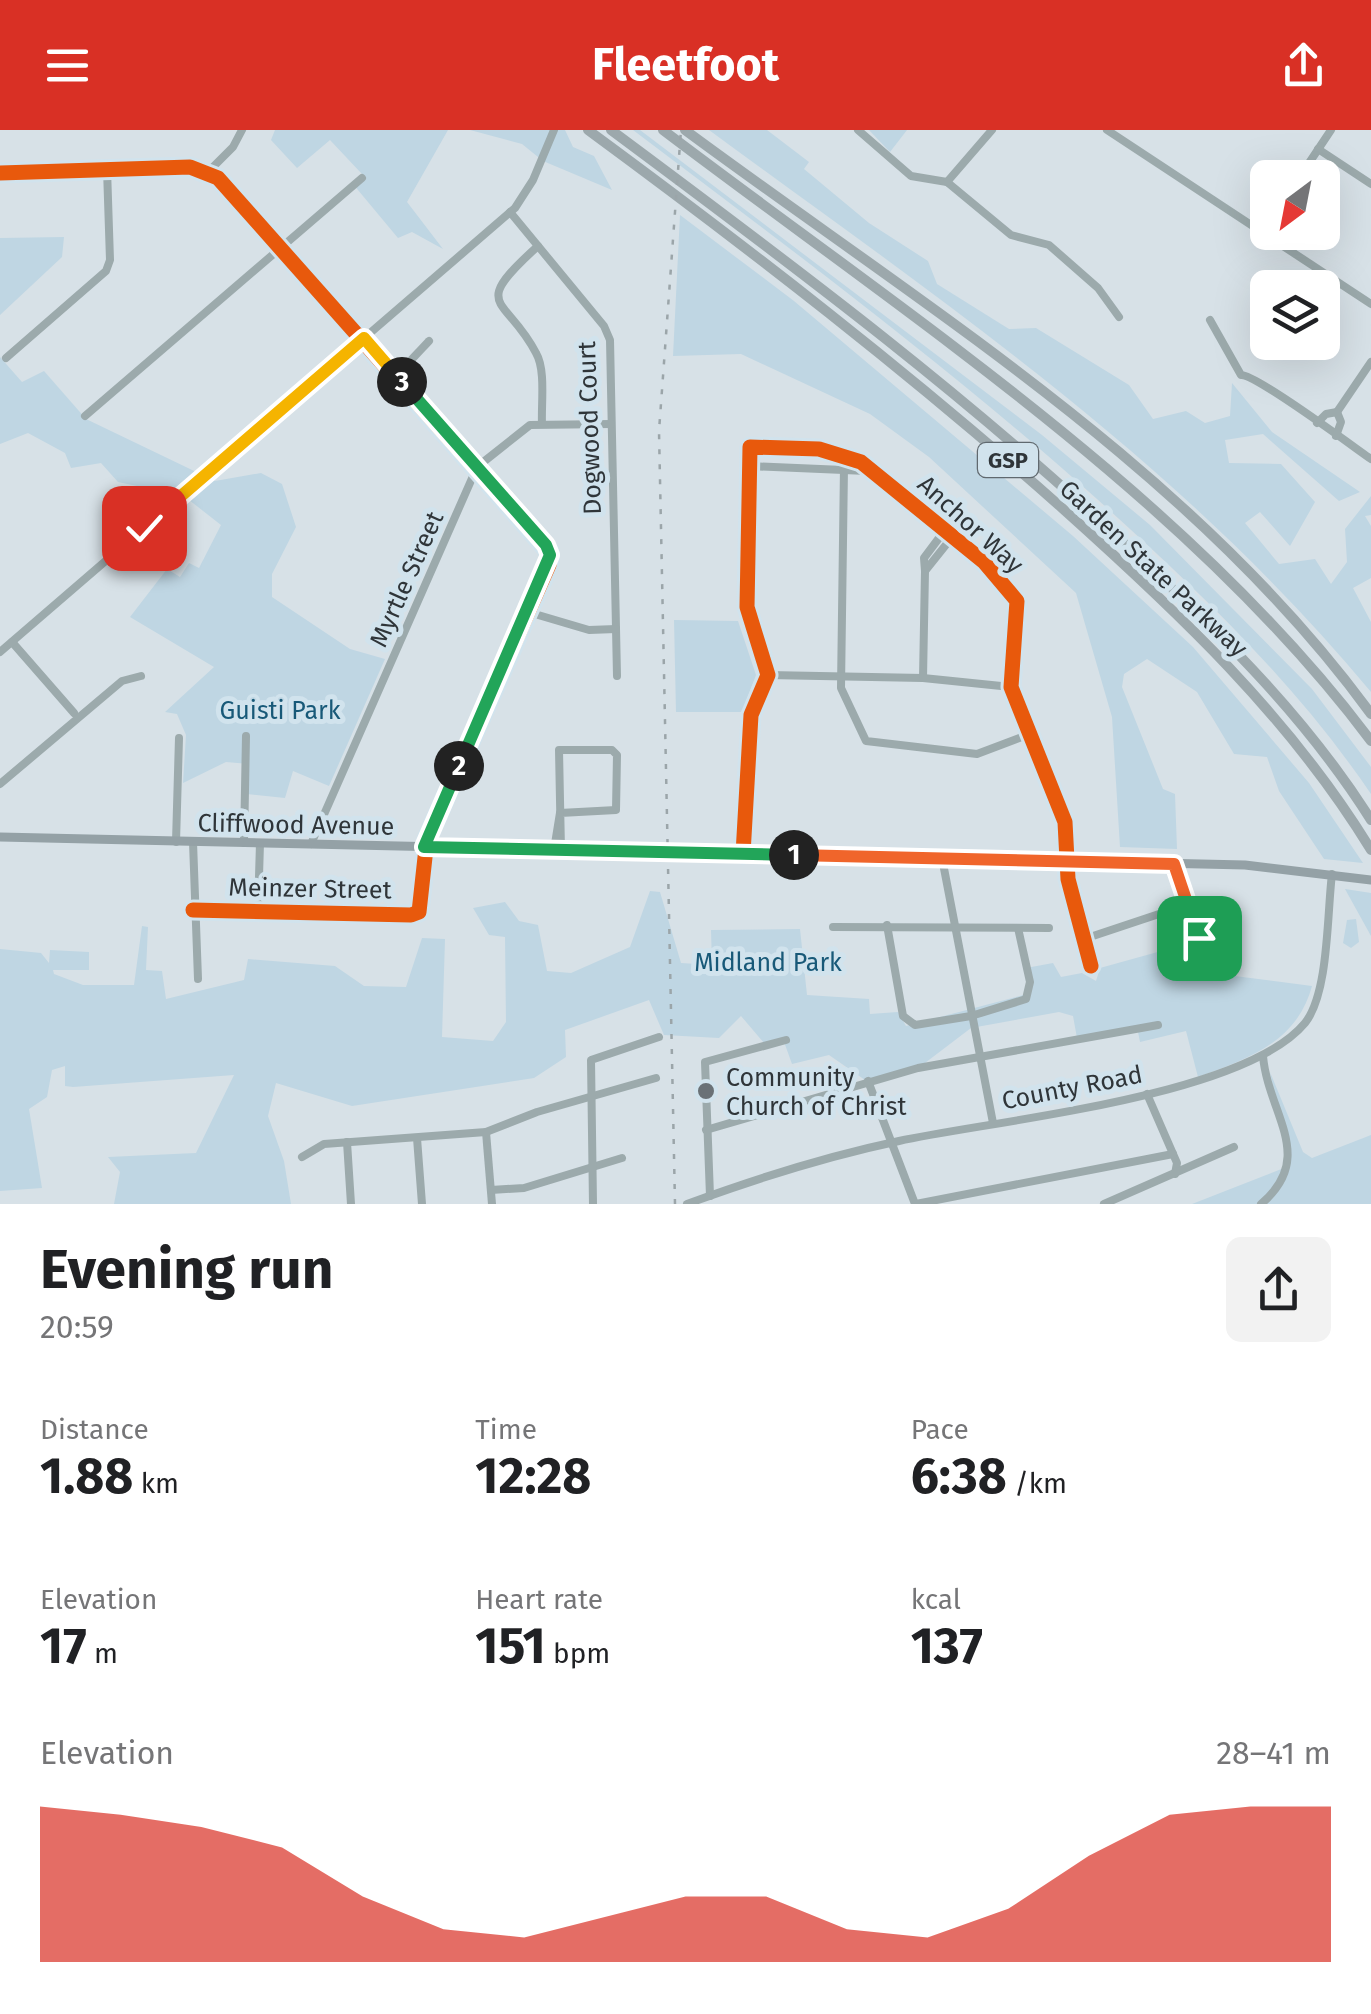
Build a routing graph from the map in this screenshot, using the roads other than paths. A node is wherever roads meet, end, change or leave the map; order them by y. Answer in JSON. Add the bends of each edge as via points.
{"nodes":[{"id":1,"x":242,"y":130,"type":"edge"},
{"id":2,"x":554,"y":130,"type":"edge"},
{"id":3,"x":588,"y":130,"type":"edge"},
{"id":4,"x":610,"y":130,"type":"edge"},
{"id":5,"x":662,"y":130,"type":"edge"},
{"id":6,"x":685,"y":130,"type":"edge"},
{"id":7,"x":858,"y":130,"type":"edge"},
{"id":8,"x":992,"y":130,"type":"edge"},
{"id":9,"x":1107,"y":130,"type":"edge"},
{"id":10,"x":1332,"y":130,"type":"edge"},
{"id":11,"x":1318,"y":150,"type":"junction"},
{"id":12,"x":1311,"y":160,"type":"edge"},
{"id":13,"x":107,"y":169,"type":"junction"},
{"id":14,"x":208,"y":172,"type":"junction"},
{"id":15,"x":0,"y":173,"type":"edge"},
{"id":16,"x":362,"y":178,"type":"dead end"},
{"id":17,"x":947,"y":182,"type":"junction"},
{"id":18,"x":1371,"y":184,"type":"edge"},
{"id":19,"x":510,"y":212,"type":"junction"},
{"id":20,"x":1250,"y":219,"type":"edge"},
{"id":21,"x":538,"y":246,"type":"junction"},
{"id":22,"x":282,"y":247,"type":"junction"},
{"id":23,"x":1295,"y":250,"type":"edge"},
{"id":24,"x":1371,"y":304,"type":"edge"},
{"id":25,"x":1119,"y":317,"type":"dead end"},
{"id":26,"x":1210,"y":320,"type":"dead end"},
{"id":27,"x":364,"y":338,"type":"junction"},
{"id":28,"x":430,"y":340,"type":"dead end"},
{"id":29,"x":6,"y":358,"type":"dead end"},
{"id":30,"x":1371,"y":362,"type":"edge"},
{"id":31,"x":397,"y":376,"type":"junction"},
{"id":32,"x":1338,"y":412,"type":"junction"},
{"id":33,"x":84,"y":416,"type":"dead end"},
{"id":34,"x":1317,"y":423,"type":"junction"},
{"id":35,"x":542,"y":424,"type":"junction"},
{"id":36,"x":611,"y":424,"type":"junction"},
{"id":37,"x":1336,"y":436,"type":"junction"},
{"id":38,"x":1371,"y":459,"type":"edge"},
{"id":39,"x":749,"y":466,"type":"junction"},
{"id":40,"x":477,"y":467,"type":"junction"},
{"id":41,"x":844,"y":467,"type":"junction"},
{"id":42,"x":871,"y":472,"type":"junction"},
{"id":43,"x":949,"y":533,"type":"junction"},
{"id":44,"x":528,"y":612,"type":"junction"},
{"id":45,"x":616,"y":628,"type":"junction"},
{"id":46,"x":12,"y":642,"type":"junction"},
{"id":47,"x":0,"y":652,"type":"edge"},
{"id":48,"x":768,"y":675,"type":"junction"},
{"id":49,"x":141,"y":676,"type":"dead end"},
{"id":50,"x":617,"y":676,"type":"dead end"},
{"id":51,"x":841,"y":677,"type":"junction"},
{"id":52,"x":923,"y":678,"type":"junction"},
{"id":53,"x":1011,"y":687,"type":"junction"},
{"id":54,"x":74,"y":713,"type":"dead end"},
{"id":55,"x":1371,"y":714,"type":"edge"},
{"id":56,"x":1027,"y":735,"type":"junction"},
{"id":57,"x":246,"y":736,"type":"dead end"},
{"id":58,"x":179,"y":738,"type":"dead end"},
{"id":59,"x":1371,"y":741,"type":"edge"},
{"id":60,"x":0,"y":784,"type":"edge"},
{"id":61,"x":560,"y":814,"type":"junction"},
{"id":62,"x":1371,"y":820,"type":"edge"},
{"id":63,"x":0,"y":837,"type":"edge"},
{"id":64,"x":176,"y":842,"type":"junction"},
{"id":65,"x":193,"y":842,"type":"junction"},
{"id":66,"x":244,"y":843,"type":"junction"},
{"id":67,"x":260,"y":844,"type":"junction"},
{"id":68,"x":311,"y":844,"type":"junction"},
{"id":69,"x":424,"y":847,"type":"junction"},
{"id":70,"x":558,"y":850,"type":"junction"},
{"id":71,"x":1371,"y":850,"type":"edge"},
{"id":72,"x":742,"y":854,"type":"junction"},
{"id":73,"x":942,"y":858,"type":"junction"},
{"id":74,"x":1066,"y":861,"type":"junction"},
{"id":75,"x":1174,"y":864,"type":"junction"},
{"id":76,"x":1332,"y":874,"type":"junction"},
{"id":77,"x":1368,"y":879,"type":"edge"},
{"id":78,"x":1186,"y":905,"type":"junction"},
{"id":79,"x":193,"y":910,"type":"junction"},
{"id":80,"x":258,"y":910,"type":"junction"},
{"id":81,"x":887,"y":925,"type":"junction"},
{"id":82,"x":833,"y":926,"type":"dead end"},
{"id":83,"x":953,"y":926,"type":"junction"},
{"id":84,"x":1018,"y":928,"type":"junction"},
{"id":85,"x":1048,"y":928,"type":"dead end"},
{"id":86,"x":1199,"y":938,"type":"dead end"},
{"id":87,"x":1084,"y":939,"type":"junction"},
{"id":88,"x":1090,"y":966,"type":"dead end"},
{"id":89,"x":198,"y":979,"type":"dead end"},
{"id":90,"x":971,"y":1016,"type":"junction"},
{"id":91,"x":1158,"y":1025,"type":"dead end"},
{"id":92,"x":659,"y":1037,"type":"dead end"},
{"id":93,"x":786,"y":1040,"type":"dead end"},
{"id":94,"x":1263,"y":1056,"type":"junction"},
{"id":95,"x":979,"y":1057,"type":"junction"},
{"id":96,"x":656,"y":1078,"type":"dead end"},
{"id":97,"x":868,"y":1081,"type":"junction"},
{"id":98,"x":1148,"y":1094,"type":"junction"},
{"id":99,"x":591,"y":1098,"type":"junction"},
{"id":100,"x":993,"y":1123,"type":"junction"},
{"id":101,"x":706,"y":1130,"type":"junction"},
{"id":102,"x":486,"y":1132,"type":"junction"},
{"id":103,"x":417,"y":1138,"type":"junction"},
{"id":104,"x":347,"y":1142,"type":"junction"},
{"id":105,"x":890,"y":1143,"type":"junction"},
{"id":106,"x":1234,"y":1147,"type":"dead end"},
{"id":107,"x":1173,"y":1154,"type":"junction"},
{"id":108,"x":302,"y":1157,"type":"dead end"},
{"id":109,"x":622,"y":1158,"type":"dead end"},
{"id":110,"x":592,"y":1165,"type":"junction"},
{"id":111,"x":1176,"y":1174,"type":"junction"},
{"id":112,"x":490,"y":1190,"type":"junction"},
{"id":113,"x":723,"y":1192,"type":"junction"},
{"id":114,"x":710,"y":1196,"type":"junction"},
{"id":115,"x":351,"y":1204,"type":"edge"},
{"id":116,"x":422,"y":1204,"type":"edge"},
{"id":117,"x":492,"y":1204,"type":"edge"},
{"id":118,"x":593,"y":1204,"type":"edge"},
{"id":119,"x":687,"y":1204,"type":"edge"},
{"id":120,"x":723,"y":1204,"type":"edge"},
{"id":121,"x":915,"y":1204,"type":"edge"},
{"id":122,"x":1104,"y":1204,"type":"edge"},
{"id":123,"x":1261,"y":1204,"type":"edge"}],
"edges":[{"from":1,"to":14,"type":"street"},
{"from":2,"to":19,"type":"street","via":[[527,192]]},
{"from":3,"to":71,"type":"highway","name":"Garden State Parkway","number":"GSP","via":[[840,320],[1109,550],[1260,700]]},
{"from":4,"to":62,"type":"highway","name":"Garden State Parkway","number":"GSP","via":[[880,333],[1092,512],[1275,691]]},
{"from":5,"to":59,"type":"highway","name":"Garden State Parkway","number":"GSP","via":[[1144,501],[1280,633]]},
{"from":6,"to":55,"type":"highway","via":[[1113,448],[1261,586]]},
{"from":7,"to":17,"type":"street","via":[[910,176]]},
{"from":8,"to":17,"type":"street"},
{"from":9,"to":20,"type":"street"},
{"from":10,"to":11,"type":"street"},
{"from":11,"to":12,"type":"street"},
{"from":11,"to":18,"type":"street"},
{"from":13,"to":14,"type":"street"},
{"from":13,"to":15,"type":"street"},
{"from":13,"to":29,"type":"street","via":[[106,271]]},
{"from":14,"to":22,"type":"street"},
{"from":16,"to":22,"type":"street"},
{"from":17,"to":25,"type":"street","via":[[1004,230],[1049,246],[1098,288]]},
{"from":19,"to":21,"type":"street","name":"Dogwood Court"},
{"from":19,"to":27,"type":"street"},
{"from":21,"to":35,"type":"street","via":[[502,281],[499,299],[538,355]]},
{"from":21,"to":36,"type":"street","name":"Dogwood Court","via":[[610,340]]},
{"from":22,"to":27,"type":"street"},
{"from":22,"to":33,"type":"street"},
{"from":23,"to":24,"type":"street"},
{"from":26,"to":34,"type":"street","via":[[1241,375],[1254,376]]},
{"from":27,"to":31,"type":"street"},
{"from":27,"to":46,"type":"street"},
{"from":28,"to":31,"type":"street"},
{"from":30,"to":32,"type":"street"},
{"from":31,"to":40,"type":"street"},
{"from":32,"to":34,"type":"street"},
{"from":32,"to":37,"type":"street"},
{"from":34,"to":37,"type":"street"},
{"from":35,"to":36,"type":"street","name":"Myrtle Street"},
{"from":35,"to":40,"type":"street","name":"Myrtle Street","via":[[524,428]]},
{"from":36,"to":45,"type":"street","name":"Dogwood Court"},
{"from":37,"to":38,"type":"street"},
{"from":39,"to":41,"type":"street","name":"Anchor Way"},
{"from":39,"to":42,"type":"street","name":"Anchor Way","via":[[750,447],[837,452]]},
{"from":39,"to":48,"type":"street","via":[[747,607]]},
{"from":40,"to":44,"type":"street","via":[[546,545],[550,557]]},
{"from":40,"to":68,"type":"street","name":"Myrtle Street"},
{"from":41,"to":42,"type":"street","name":"Anchor Way"},
{"from":41,"to":51,"type":"street"},
{"from":42,"to":43,"type":"street","name":"Anchor Way"},
{"from":43,"to":52,"type":"street","via":[[924,558]]},
{"from":43,"to":53,"type":"street","name":"Anchor Way","via":[[1017,601]]},
{"from":44,"to":45,"type":"street","via":[[589,630]]},
{"from":44,"to":69,"type":"street"},
{"from":45,"to":50,"type":"street","name":"Dogwood Court"},
{"from":46,"to":47,"type":"street"},
{"from":46,"to":54,"type":"street"},
{"from":48,"to":51,"type":"street"},
{"from":48,"to":72,"type":"street","via":[[751,715]]},
{"from":49,"to":60,"type":"street","via":[[122,681]]},
{"from":51,"to":52,"type":"street"},
{"from":51,"to":56,"type":"street","via":[[846,702],[873,745],[977,754]]},
{"from":52,"to":53,"type":"street"},
{"from":53,"to":56,"type":"street","name":"Anchor Way"},
{"from":56,"to":74,"type":"street","name":"Anchor Way","via":[[1064,822]]},
{"from":57,"to":66,"type":"street"},
{"from":58,"to":64,"type":"street"},
{"from":61,"to":61,"type":"street","via":[[559,750],[612,750],[616,810]]},
{"from":61,"to":70,"type":"street"},
{"from":63,"to":64,"type":"main road","name":"Cliffwood Avenue"},
{"from":64,"to":65,"type":"main road","name":"Cliffwood Avenue"},
{"from":65,"to":66,"type":"main road","name":"Cliffwood Avenue"},
{"from":65,"to":79,"type":"street"},
{"from":66,"to":67,"type":"main road","name":"Cliffwood Avenue"},
{"from":67,"to":68,"type":"main road","name":"Cliffwood Avenue"},
{"from":67,"to":80,"type":"street"},
{"from":68,"to":69,"type":"main road","name":"Cliffwood Avenue"},
{"from":69,"to":70,"type":"main road","name":"Cliffwood Avenue"},
{"from":69,"to":80,"type":"street","name":"Meinzer Street","via":[[422,904],[414,915]]},
{"from":70,"to":72,"type":"main road","name":"Cliffwood Avenue"},
{"from":72,"to":73,"type":"main road","name":"Cliffwood Avenue"},
{"from":73,"to":74,"type":"main road","name":"Cliffwood Avenue"},
{"from":73,"to":83,"type":"street"},
{"from":74,"to":75,"type":"main road","name":"Cliffwood Avenue"},
{"from":74,"to":87,"type":"street","name":"Anchor Way"},
{"from":75,"to":76,"type":"main road","name":"Cliffwood Avenue"},
{"from":75,"to":78,"type":"street"},
{"from":76,"to":77,"type":"main road","name":"Cliffwood Avenue"},
{"from":76,"to":94,"type":"street","name":"County Road","via":[[1316,1001],[1301,1028]]},
{"from":78,"to":86,"type":"street"},
{"from":78,"to":87,"type":"street"},
{"from":79,"to":80,"type":"street","name":"Meinzer Street"},
{"from":79,"to":89,"type":"street"},
{"from":81,"to":82,"type":"street"},
{"from":81,"to":83,"type":"street"},
{"from":81,"to":90,"type":"street","via":[[903,1016],[910,1024]]},
{"from":83,"to":84,"type":"street"},
{"from":83,"to":90,"type":"street"},
{"from":84,"to":85,"type":"street"},
{"from":84,"to":90,"type":"street","via":[[1028,996]]},
{"from":87,"to":88,"type":"street","name":"Anchor Way"},
{"from":90,"to":95,"type":"street"},
{"from":91,"to":95,"type":"street"},
{"from":92,"to":99,"type":"street","via":[[592,1058]]},
{"from":93,"to":101,"type":"street","via":[[706,1060]]},
{"from":94,"to":98,"type":"street","name":"County Road"},
{"from":94,"to":123,"type":"street","via":[[1288,1146],[1288,1171]]},
{"from":95,"to":97,"type":"street"},
{"from":95,"to":100,"type":"street"},
{"from":96,"to":99,"type":"street"},
{"from":97,"to":101,"type":"street"},
{"from":97,"to":105,"type":"street"},
{"from":98,"to":100,"type":"street","name":"County Road"},
{"from":98,"to":107,"type":"street"},
{"from":99,"to":102,"type":"street"},
{"from":99,"to":110,"type":"street"},
{"from":100,"to":105,"type":"street","name":"County Road"},
{"from":101,"to":114,"type":"street"},
{"from":102,"to":103,"type":"street"},
{"from":102,"to":112,"type":"street"},
{"from":103,"to":104,"type":"street"},
{"from":103,"to":116,"type":"street"},
{"from":104,"to":108,"type":"street","via":[[315,1146]]},
{"from":104,"to":115,"type":"street"},
{"from":105,"to":113,"type":"street","name":"County Road"},
{"from":105,"to":121,"type":"street"},
{"from":106,"to":111,"type":"street"},
{"from":107,"to":111,"type":"street"},
{"from":107,"to":121,"type":"street"},
{"from":109,"to":110,"type":"street"},
{"from":110,"to":112,"type":"street","via":[[524,1188]]},
{"from":110,"to":118,"type":"street"},
{"from":111,"to":122,"type":"street"},
{"from":112,"to":117,"type":"street"},
{"from":113,"to":114,"type":"street","name":"County Road"},
{"from":113,"to":120,"type":"street"},
{"from":114,"to":119,"type":"street","name":"County Road"}]}
